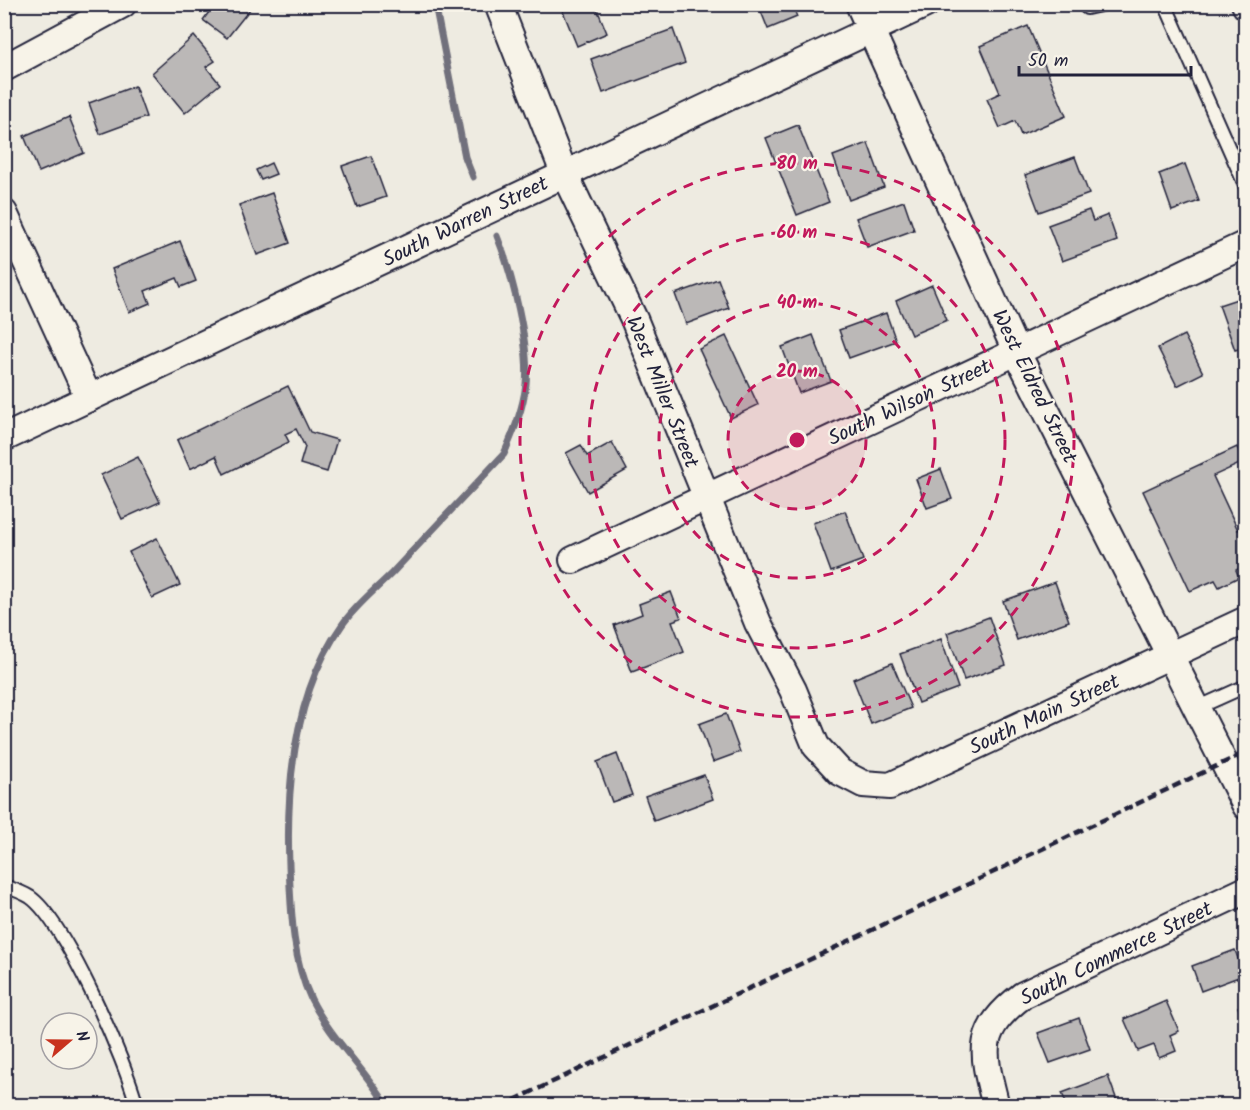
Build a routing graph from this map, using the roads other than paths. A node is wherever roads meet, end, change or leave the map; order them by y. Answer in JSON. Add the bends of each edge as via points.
{"nodes":[{"id":1,"x":123,"y":4,"type":"edge"},
{"id":2,"x":498,"y":4,"type":"edge"},
{"id":3,"x":859,"y":4,"type":"edge"},
{"id":4,"x":926,"y":4,"type":"edge"},
{"id":5,"x":1083,"y":4,"type":"edge"},
{"id":6,"x":1105,"y":4,"type":"edge"},
{"id":7,"x":1165,"y":4,"type":"edge"},
{"id":8,"x":871,"y":30,"type":"junction"},
{"id":9,"x":4,"y":68,"type":"edge"},
{"id":10,"x":564,"y":173,"type":"junction"},
{"id":11,"x":1245,"y":187,"type":"edge"},
{"id":12,"x":4,"y":213,"type":"edge"},
{"id":13,"x":1245,"y":244,"type":"edge"},
{"id":14,"x":1016,"y":351,"type":"junction"},
{"id":15,"x":89,"y":398,"type":"junction"},
{"id":16,"x":4,"y":438,"type":"edge"},
{"id":17,"x":706,"y":497,"type":"junction"},
{"id":18,"x":573,"y":560,"type":"dead end"},
{"id":19,"x":1245,"y":620,"type":"edge"},
{"id":20,"x":1170,"y":655,"type":"junction"},
{"id":21,"x":1245,"y":686,"type":"edge"},
{"id":22,"x":1197,"y":708,"type":"junction"},
{"id":23,"x":840,"y":772,"type":"joint"},
{"id":24,"x":1245,"y":806,"type":"edge"},
{"id":25,"x":4,"y":886,"type":"edge"},
{"id":26,"x":1245,"y":890,"type":"edge"},
{"id":27,"x":137,"y":1106,"type":"edge"},
{"id":28,"x":996,"y":1106,"type":"edge"}],
"edges":[{"from":1,"to":9,"type":"street"},
{"from":2,"to":10,"type":"street","name":"West Miller Street"},
{"from":3,"to":8,"type":"street","name":"West Eldred Street"},
{"from":4,"to":8,"type":"street","name":"South Warren Street"},
{"from":5,"to":6,"type":"lane","via":[[1088,8]]},
{"from":7,"to":11,"type":"lane"},
{"from":8,"to":10,"type":"street","name":"South Warren Street"},
{"from":8,"to":14,"type":"street","name":"West Eldred Street"},
{"from":10,"to":15,"type":"street","name":"South Warren Street"},
{"from":10,"to":17,"type":"street","name":"West Miller Street","via":[[634,319]]},
{"from":12,"to":15,"type":"street"},
{"from":13,"to":14,"type":"street","name":"South Wilson Street"},
{"from":14,"to":17,"type":"street","name":"South Wilson Street"},
{"from":14,"to":20,"type":"street","name":"West Eldred Street"},
{"from":15,"to":16,"type":"street","name":"South Warren Street"},
{"from":17,"to":18,"type":"street","name":"South Wilson Street"},
{"from":17,"to":23,"type":"street","name":"West Miller Street","via":[[758,623],[793,690],[816,746]]},
{"from":19,"to":20,"type":"street","name":"South Main Street"},
{"from":20,"to":22,"type":"street","name":"West Eldred Street"},
{"from":20,"to":23,"type":"street","name":"South Main Street","via":[[890,786],[863,784]]},
{"from":21,"to":22,"type":"lane"},
{"from":22,"to":24,"type":"street","name":"West Eldred Street"},
{"from":25,"to":27,"type":"lane","via":[[31,898],[56,927],[85,978]]},
{"from":26,"to":28,"type":"street","name":"South Commerce Street","via":[[1023,995],[1000,1012],[986,1038],[985,1058]]}]}
